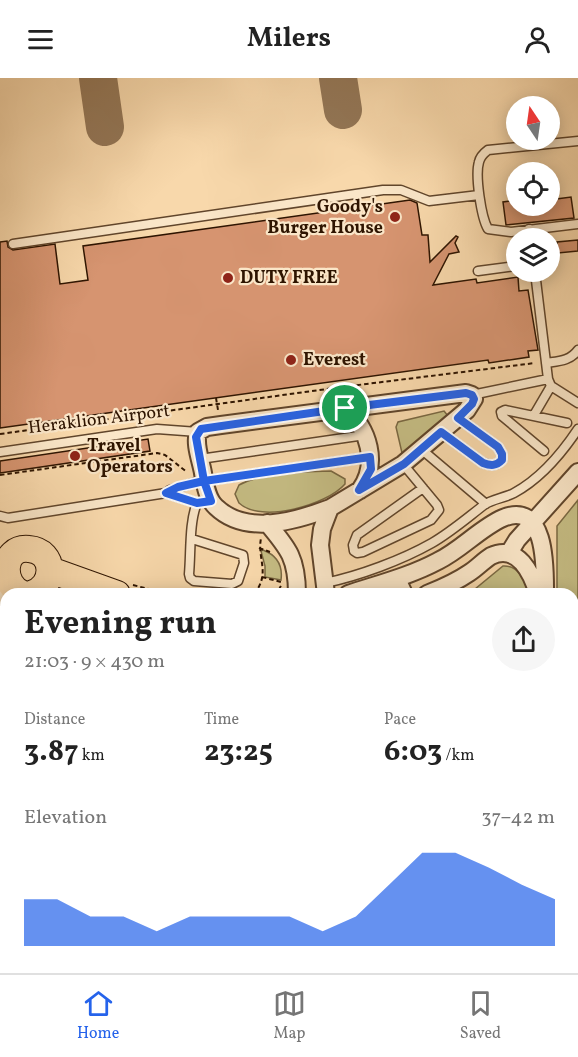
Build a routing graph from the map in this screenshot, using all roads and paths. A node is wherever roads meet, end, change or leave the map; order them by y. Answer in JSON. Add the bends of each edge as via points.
{"nodes":[{"id":1,"x":578,"y":141,"type":"edge"},
{"id":2,"x":479,"y":195,"type":"junction"},
{"id":3,"x":578,"y":224,"type":"edge"},
{"id":4,"x":559,"y":228,"type":"edge"},
{"id":5,"x":506,"y":231,"type":"edge"},
{"id":6,"x":14,"y":244,"type":"dead end"},
{"id":7,"x":506,"y":267,"type":"edge"},
{"id":8,"x":478,"y":271,"type":"dead end"},
{"id":9,"x":535,"y":282,"type":"edge"},
{"id":10,"x":578,"y":350,"type":"edge"},
{"id":11,"x":546,"y":363,"type":"junction"},
{"id":12,"x":550,"y":382,"type":"junction"},
{"id":13,"x":472,"y":395,"type":"junction"},
{"id":14,"x":216,"y":398,"type":"dead end"},
{"id":15,"x":217,"y":403,"type":"junction"},
{"id":16,"x":578,"y":403,"type":"edge"},
{"id":17,"x":345,"y":408,"type":"junction"},
{"id":18,"x":110,"y":413,"type":"dead end"},
{"id":19,"x":219,"y":414,"type":"dead end"},
{"id":20,"x":534,"y":415,"type":"junction"},
{"id":21,"x":110,"y":418,"type":"junction"},
{"id":22,"x":458,"y":418,"type":"junction"},
{"id":23,"x":567,"y":423,"type":"dead end"},
{"id":24,"x":578,"y":429,"type":"edge"},
{"id":25,"x":198,"y":432,"type":"junction"},
{"id":26,"x":441,"y":432,"type":"junction"},
{"id":27,"x":0,"y":434,"type":"edge"},
{"id":28,"x":365,"y":435,"type":"junction"},
{"id":29,"x":421,"y":449,"type":"junction"},
{"id":30,"x":544,"y":451,"type":"dead end"},
{"id":31,"x":0,"y":452,"type":"edge"},
{"id":32,"x":370,"y":457,"type":"junction"},
{"id":33,"x":200,"y":459,"type":"junction"},
{"id":34,"x":404,"y":464,"type":"junction"},
{"id":35,"x":187,"y":472,"type":"dead end"},
{"id":36,"x":578,"y":472,"type":"edge"},
{"id":37,"x":0,"y":475,"type":"edge"},
{"id":38,"x":204,"y":481,"type":"junction"},
{"id":39,"x":423,"y":488,"type":"junction"},
{"id":40,"x":359,"y":490,"type":"junction"},
{"id":41,"x":166,"y":493,"type":"junction"},
{"id":42,"x":204,"y":502,"type":"junction"},
{"id":43,"x":486,"y":504,"type":"junction"},
{"id":44,"x":330,"y":508,"type":"junction"},
{"id":45,"x":0,"y":516,"type":"edge"},
{"id":46,"x":532,"y":522,"type":"junction"},
{"id":47,"x":267,"y":523,"type":"junction"},
{"id":48,"x":192,"y":539,"type":"junction"},
{"id":49,"x":509,"y":553,"type":"junction"},
{"id":50,"x":273,"y":554,"type":"dead end"},
{"id":51,"x":283,"y":576,"type":"dead end"},
{"id":52,"x":262,"y":577,"type":"junction"},
{"id":53,"x":20,"y":578,"type":"edge"},
{"id":54,"x":282,"y":582,"type":"junction"},
{"id":55,"x":401,"y":586,"type":"edge"},
{"id":56,"x":81,"y":588,"type":"edge"},
{"id":57,"x":257,"y":588,"type":"edge"},
{"id":58,"x":278,"y":588,"type":"edge"},
{"id":59,"x":296,"y":588,"type":"edge"},
{"id":60,"x":326,"y":588,"type":"edge"},
{"id":61,"x":328,"y":588,"type":"edge"},
{"id":62,"x":443,"y":588,"type":"edge"},
{"id":63,"x":536,"y":588,"type":"edge"},
{"id":64,"x":545,"y":588,"type":"edge"}],
"edges":[{"from":1,"to":2,"type":"lane","via":[[488,150],[479,162]]},
{"from":2,"to":5,"type":"lane","via":[[488,229]]},
{"from":2,"to":6,"type":"lane","via":[[429,201],[401,190],[382,190]]},
{"from":3,"to":4,"type":"lane"},
{"from":7,"to":8,"type":"lane"},
{"from":9,"to":11,"type":"lane"},
{"from":10,"to":11,"type":"lane","via":[[565,361]]},
{"from":11,"to":12,"type":"lane"},
{"from":11,"to":15,"type":"path","via":[[532,360]]},
{"from":12,"to":13,"type":"lane"},
{"from":12,"to":16,"type":"lane"},
{"from":12,"to":20,"type":"lane"},
{"from":13,"to":17,"type":"street","name":"Heraklion Airport"},
{"from":13,"to":22,"type":"street","via":[[472,404]]},
{"from":14,"to":15,"type":"path"},
{"from":15,"to":19,"type":"path"},
{"from":15,"to":21,"type":"path"},
{"from":17,"to":25,"type":"street","name":"Heraklion Airport","via":[[207,427]]},
{"from":17,"to":28,"type":"street"},
{"from":18,"to":21,"type":"path"},
{"from":20,"to":23,"type":"lane"},
{"from":20,"to":30,"type":"lane","via":[[505,410],[501,414]]},
{"from":21,"to":27,"type":"path"},
{"from":22,"to":26,"type":"street"},
{"from":22,"to":26,"type":"lane","via":[[498,447],[502,460],[498,464],[483,463]]},
{"from":24,"to":43,"type":"lane","via":[[528,485]]},
{"from":25,"to":31,"type":"lane","name":"Heraklion Airport","via":[[157,429]]},
{"from":25,"to":33,"type":"street"},
{"from":26,"to":29,"type":"street"},
{"from":28,"to":32,"type":"street"},
{"from":28,"to":33,"type":"lane"},
{"from":29,"to":34,"type":"street"},
{"from":29,"to":43,"type":"lane"},
{"from":32,"to":38,"type":"lane"},
{"from":32,"to":40,"type":"street","via":[[371,469]]},
{"from":33,"to":38,"type":"street"},
{"from":34,"to":39,"type":"lane"},
{"from":34,"to":40,"type":"street"},
{"from":35,"to":37,"type":"path","via":[[157,453]]},
{"from":36,"to":46,"type":"street"},
{"from":38,"to":41,"type":"lane"},
{"from":38,"to":42,"type":"street"},
{"from":39,"to":39,"type":"lane","via":[[439,510],[431,520],[363,552],[354,550],[357,535]]},
{"from":40,"to":44,"type":"street"},
{"from":41,"to":42,"type":"lane"},
{"from":41,"to":45,"type":"lane","via":[[8,518]]},
{"from":42,"to":47,"type":"street","via":[[238,520]]},
{"from":42,"to":48,"type":"lane","via":[[194,509]]},
{"from":43,"to":61,"type":"lane","via":[[432,543]]},
{"from":44,"to":47,"type":"street","via":[[307,517]]},
{"from":44,"to":60,"type":"street","via":[[320,545]]},
{"from":46,"to":49,"type":"street"},
{"from":46,"to":55,"type":"street","via":[[513,516],[503,518]]},
{"from":46,"to":64,"type":"street","via":[[543,550]]},
{"from":47,"to":59,"type":"street","via":[[293,558]]},
{"from":48,"to":48,"type":"lane","via":[[243,555],[238,581],[232,584],[190,578]]},
{"from":49,"to":62,"type":"street","via":[[493,556]]},
{"from":49,"to":63,"type":"street","via":[[523,562]]},
{"from":50,"to":52,"type":"path","via":[[259,548]]},
{"from":51,"to":54,"type":"path"},
{"from":52,"to":54,"type":"path"},
{"from":52,"to":57,"type":"path"},
{"from":53,"to":56,"type":"main road"},
{"from":54,"to":58,"type":"path"}]}
